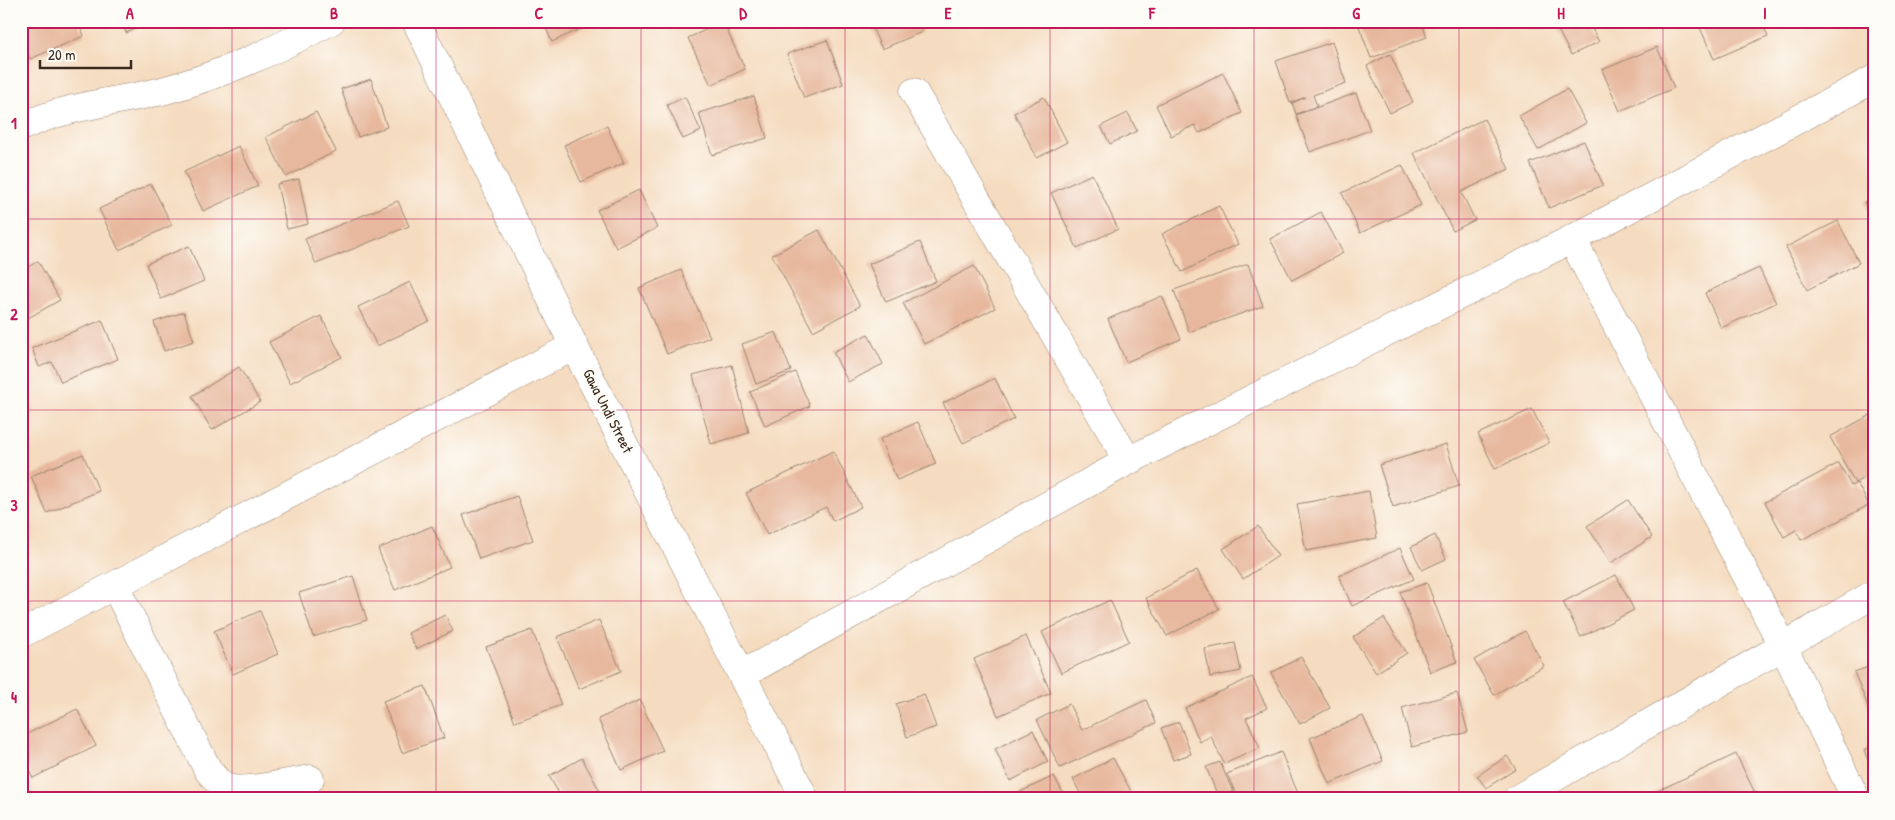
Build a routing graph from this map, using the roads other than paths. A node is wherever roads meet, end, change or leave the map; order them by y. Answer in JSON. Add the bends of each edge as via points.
{"nodes":[{"id":1,"x":331,"y":21,"type":"edge"},
{"id":2,"x":416,"y":21,"type":"edge"},
{"id":3,"x":1874,"y":79,"type":"edge"},
{"id":4,"x":914,"y":92,"type":"dead end"},
{"id":5,"x":21,"y":127,"type":"edge"},
{"id":6,"x":1572,"y":239,"type":"junction"},
{"id":7,"x":574,"y":346,"type":"junction"},
{"id":8,"x":1128,"y":461,"type":"junction"},
{"id":9,"x":115,"y":586,"type":"junction"},
{"id":10,"x":1874,"y":594,"type":"edge"},
{"id":11,"x":21,"y":634,"type":"edge"},
{"id":12,"x":1784,"y":648,"type":"junction"},
{"id":13,"x":743,"y":674,"type":"junction"},
{"id":14,"x":310,"y":779,"type":"dead end"},
{"id":15,"x":805,"y":799,"type":"edge"},
{"id":16,"x":1517,"y":799,"type":"edge"},
{"id":17,"x":1856,"y":799,"type":"edge"}],
"edges":[{"from":1,"to":5,"type":"street","via":[[245,64],[206,78],[55,115]]},
{"from":2,"to":7,"type":"street","name":"Gawa Undi Street"},
{"from":3,"to":6,"type":"street"},
{"from":4,"to":8,"type":"street"},
{"from":6,"to":8,"type":"street"},
{"from":6,"to":12,"type":"street"},
{"from":7,"to":9,"type":"street"},
{"from":7,"to":13,"type":"street","name":"Gawa Undi Street"},
{"from":8,"to":13,"type":"street"},
{"from":9,"to":11,"type":"street"},
{"from":9,"to":14,"type":"street","via":[[216,780],[225,787],[240,790]]},
{"from":10,"to":12,"type":"street"},
{"from":12,"to":16,"type":"street"},
{"from":12,"to":17,"type":"street"},
{"from":13,"to":15,"type":"street","name":"Gawa Undi Street"}]}
